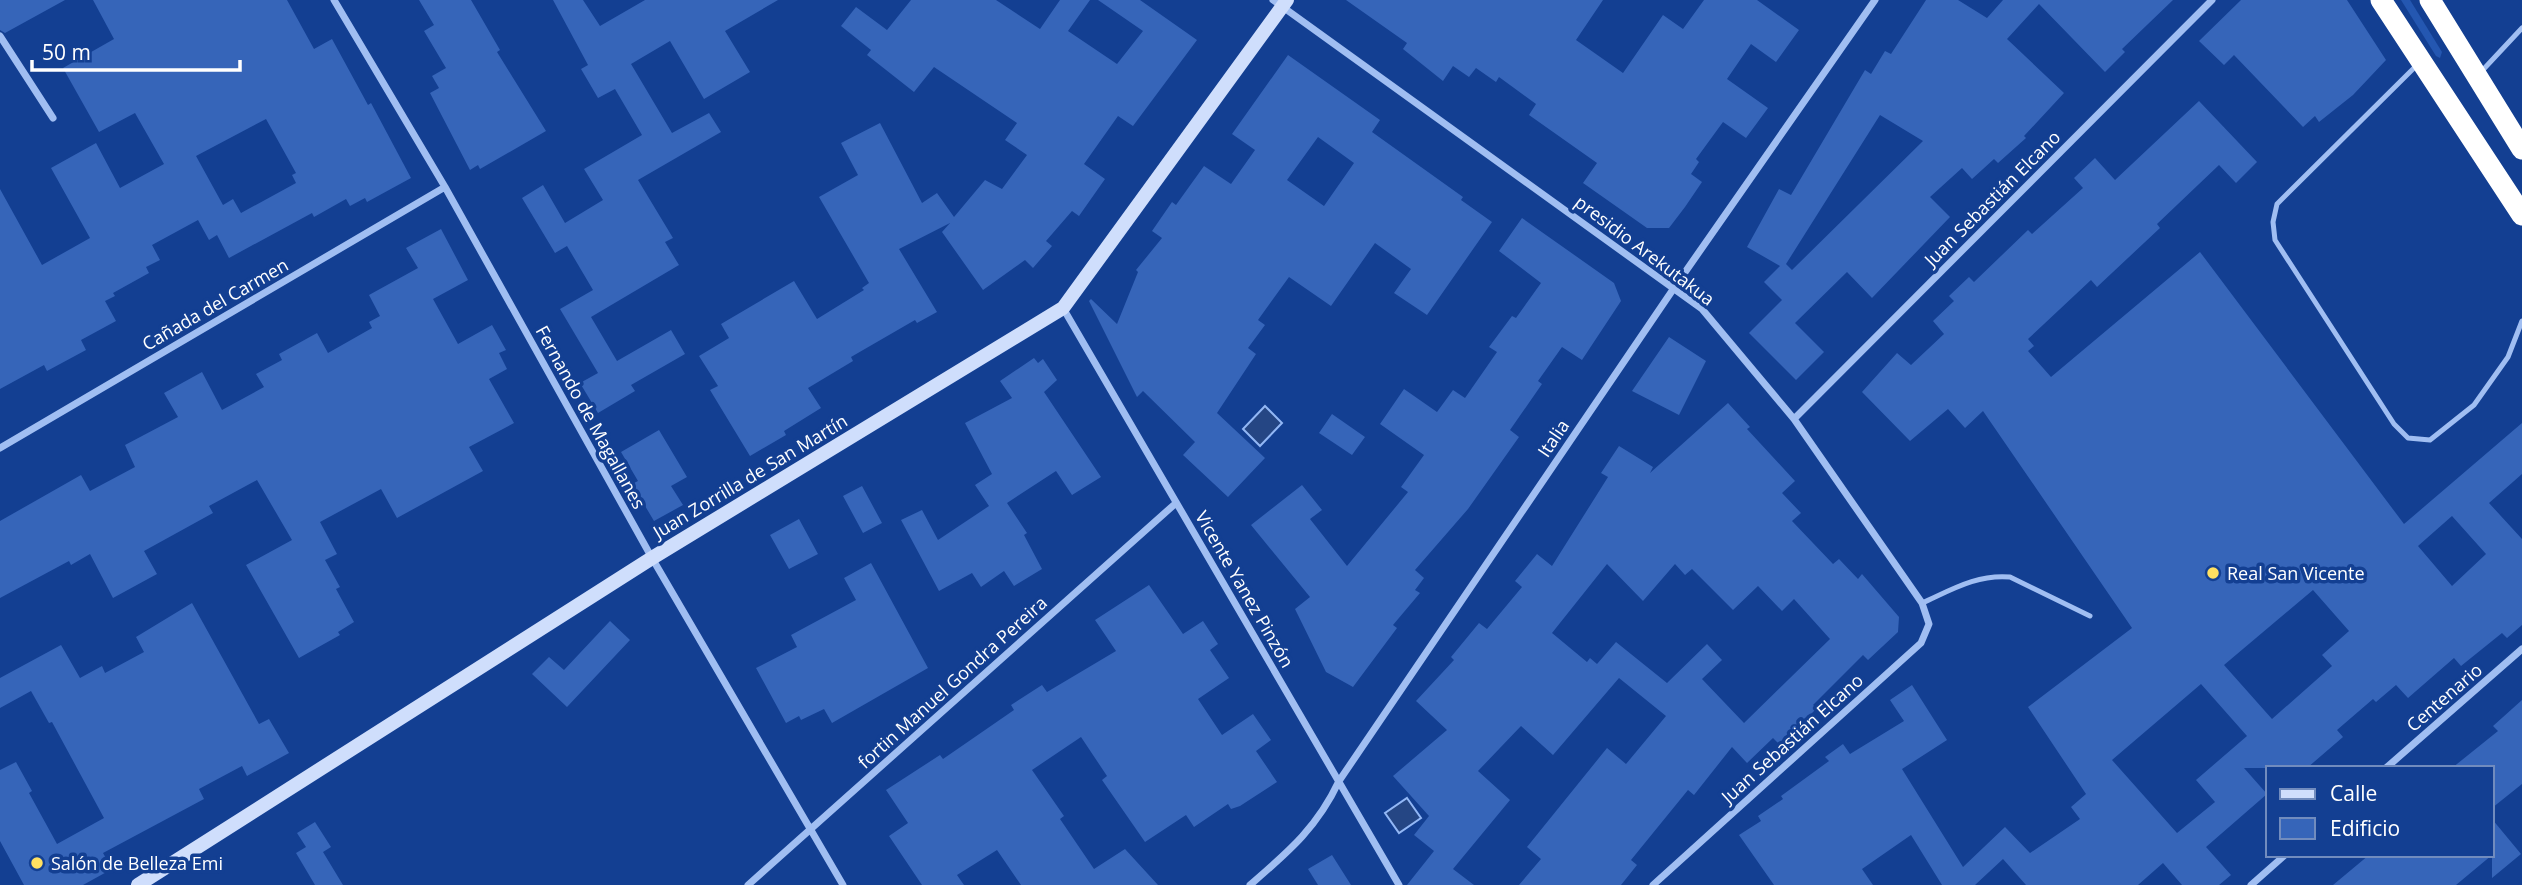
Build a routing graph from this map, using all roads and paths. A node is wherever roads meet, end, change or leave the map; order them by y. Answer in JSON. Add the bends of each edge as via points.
{"nodes":[{"id":1,"x":334,"y":0,"type":"edge"},
{"id":2,"x":1875,"y":0,"type":"edge"},
{"id":3,"x":2212,"y":0,"type":"edge"},
{"id":4,"x":2381,"y":0,"type":"edge"},
{"id":5,"x":2430,"y":0,"type":"edge"},
{"id":6,"x":1280,"y":2,"type":"edge"},
{"id":7,"x":2522,"y":28,"type":"edge"},
{"id":8,"x":0,"y":36,"type":"edge"},
{"id":9,"x":2420,"y":63,"type":"junction"},
{"id":10,"x":2478,"y":75,"type":"junction"},
{"id":11,"x":52,"y":118,"type":"dead end"},
{"id":12,"x":2519,"y":136,"type":"edge"},
{"id":13,"x":445,"y":187,"type":"junction"},
{"id":14,"x":2522,"y":215,"type":"edge"},
{"id":15,"x":1674,"y":288,"type":"junction"},
{"id":16,"x":1063,"y":309,"type":"junction"},
{"id":17,"x":2522,"y":321,"type":"edge"},
{"id":18,"x":2520,"y":329,"type":"edge"},
{"id":19,"x":1794,"y":419,"type":"junction"},
{"id":20,"x":0,"y":448,"type":"edge"},
{"id":21,"x":1176,"y":503,"type":"junction"},
{"id":22,"x":652,"y":558,"type":"junction"},
{"id":23,"x":1922,"y":603,"type":"junction"},
{"id":24,"x":2090,"y":616,"type":"dead end"},
{"id":25,"x":2522,"y":649,"type":"edge"},
{"id":26,"x":2388,"y":766,"type":"edge"},
{"id":27,"x":1339,"y":781,"type":"junction"},
{"id":28,"x":809,"y":831,"type":"junction"},
{"id":29,"x":2283,"y":857,"type":"edge"},
{"id":30,"x":138,"y":885,"type":"edge"},
{"id":31,"x":748,"y":885,"type":"edge"},
{"id":32,"x":843,"y":885,"type":"edge"},
{"id":33,"x":1250,"y":885,"type":"edge"},
{"id":34,"x":1399,"y":885,"type":"edge"},
{"id":35,"x":1653,"y":885,"type":"edge"},
{"id":36,"x":2251,"y":885,"type":"edge"}],
"edges":[{"from":1,"to":13,"type":"street","name":"Fernando de Magallanes"},
{"from":2,"to":15,"type":"street","name":"Italia"},
{"from":3,"to":19,"type":"street","name":"Juan Sebastián Elcano"},
{"from":4,"to":9,"type":"highway"},
{"from":5,"to":10,"type":"highway"},
{"from":6,"to":15,"type":"street","name":"presidio Arekutakua"},
{"from":6,"to":16,"type":"street","name":"Juan Zorrilla de San Martín"},
{"from":7,"to":10,"type":"lane"},
{"from":8,"to":11,"type":"street"},
{"from":9,"to":14,"type":"highway"},
{"from":9,"to":18,"type":"lane","via":[[2277,204],[2276,240],[2394,424],[2408,438],[2430,440],[2474,405],[2508,357]]},
{"from":10,"to":12,"type":"highway"},
{"from":13,"to":20,"type":"street","name":"Cañada del Carmen"},
{"from":13,"to":22,"type":"street","name":"Fernando de Magallanes"},
{"from":15,"to":19,"type":"street","name":"presidio Arekutakua","via":[[1702,309]]},
{"from":15,"to":27,"type":"street","name":"Italia"},
{"from":16,"to":21,"type":"street","name":"Vicente Yanez Pinzón"},
{"from":16,"to":22,"type":"street","name":"Juan Zorrilla de San Martín"},
{"from":17,"to":18,"type":"lane"},
{"from":19,"to":23,"type":"street","name":"presidio Arekutakua"},
{"from":21,"to":27,"type":"street","name":"Vicente Yanez Pinzón"},
{"from":21,"to":28,"type":"street","name":"fortin Manuel Gondra Pereira"},
{"from":22,"to":28,"type":"street","name":"Fernando de Magallanes"},
{"from":22,"to":30,"type":"street","name":"Juan Zorrilla de San Martín"},
{"from":23,"to":24,"type":"lane","via":[[1979,578],[2010,577]]},
{"from":23,"to":35,"type":"street","name":"Juan Sebastián Elcano","via":[[1928,624],[1921,643]]},
{"from":25,"to":26,"type":"street","name":"Centenario"},
{"from":27,"to":33,"type":"street","name":"Italia","via":[[1302,840]]},
{"from":27,"to":34,"type":"street","name":"Vicente Yanez Pinzón"},
{"from":28,"to":31,"type":"street","name":"fortin Manuel Gondra Pereira"},
{"from":28,"to":32,"type":"street","name":"Fernando de Magallanes"},
{"from":29,"to":36,"type":"street"}]}
